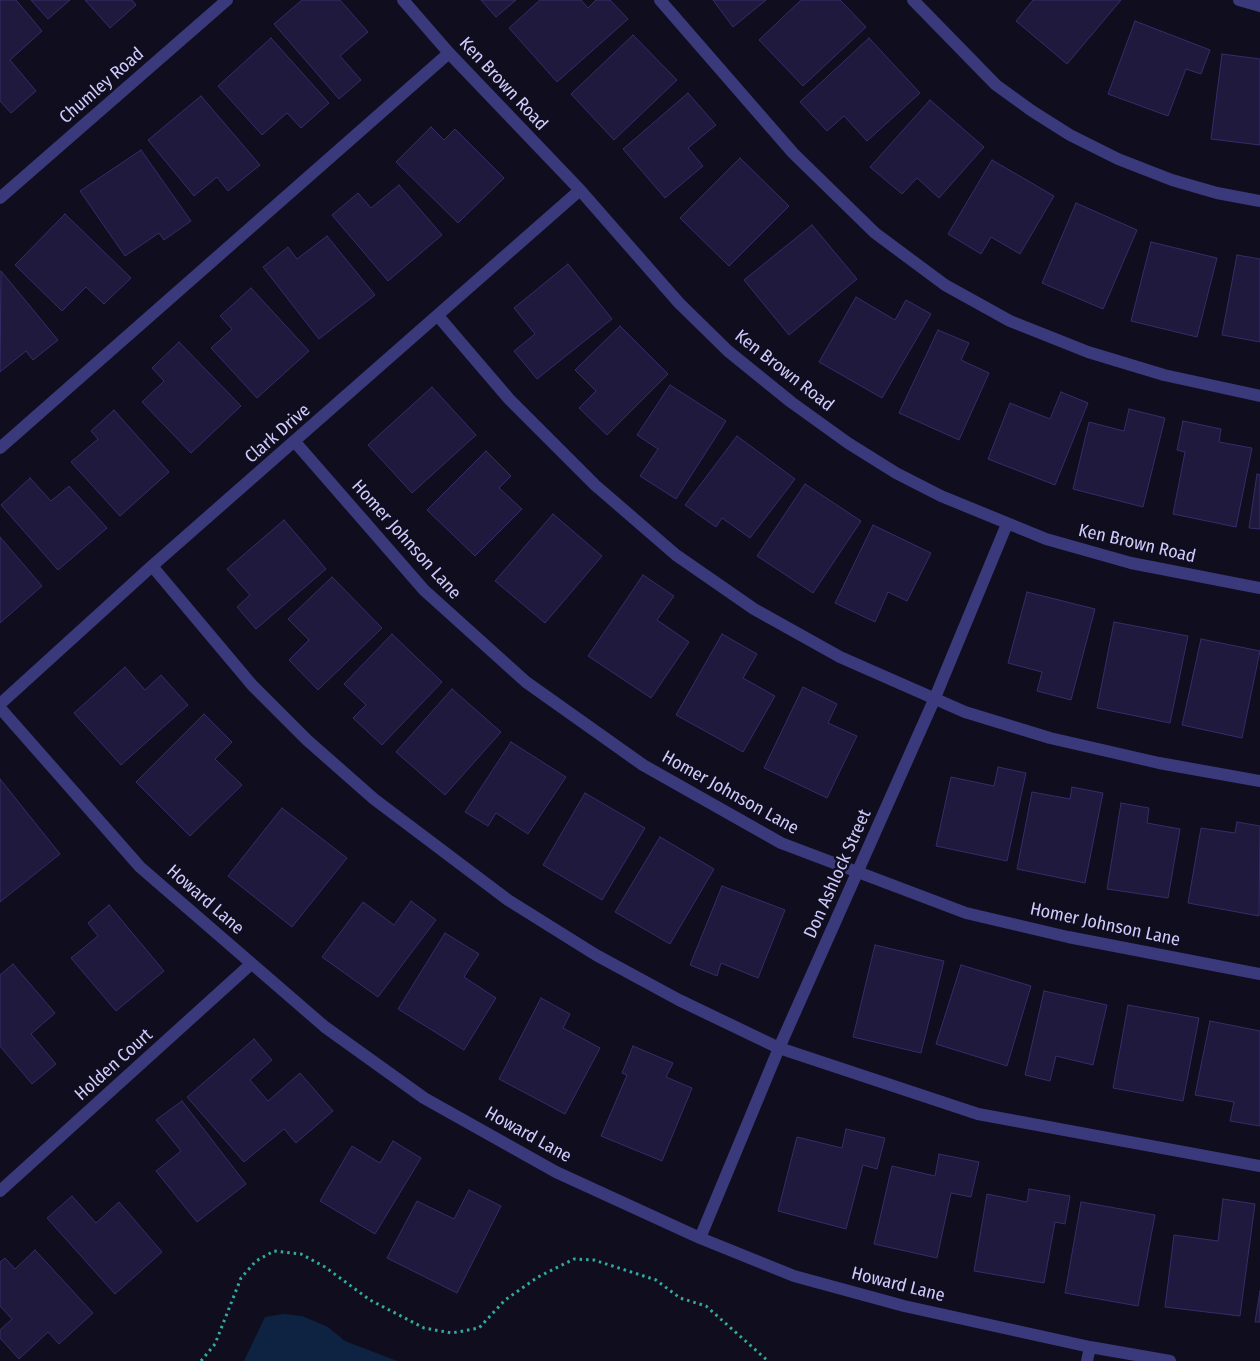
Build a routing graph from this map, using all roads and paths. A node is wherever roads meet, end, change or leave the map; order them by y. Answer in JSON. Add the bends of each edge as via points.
{"nodes":[{"id":1,"x":227,"y":0,"type":"edge"},
{"id":2,"x":403,"y":0,"type":"edge"},
{"id":3,"x":660,"y":0,"type":"edge"},
{"id":4,"x":914,"y":0,"type":"edge"},
{"id":5,"x":1240,"y":0,"type":"edge"},
{"id":6,"x":1260,"y":6,"type":"edge"},
{"id":7,"x":449,"y":53,"type":"junction"},
{"id":8,"x":580,"y":190,"type":"junction"},
{"id":9,"x":3,"y":191,"type":"edge"},
{"id":10,"x":1260,"y":202,"type":"edge"},
{"id":11,"x":438,"y":316,"type":"junction"},
{"id":12,"x":1260,"y":396,"type":"edge"},
{"id":13,"x":296,"y":442,"type":"junction"},
{"id":14,"x":0,"y":448,"type":"edge"},
{"id":15,"x":1006,"y":524,"type":"junction"},
{"id":16,"x":152,"y":566,"type":"junction"},
{"id":17,"x":1260,"y":588,"type":"edge"},
{"id":18,"x":934,"y":700,"type":"junction"},
{"id":19,"x":0,"y":706,"type":"edge"},
{"id":20,"x":1260,"y":782,"type":"edge"},
{"id":21,"x":858,"y":872,"type":"junction"},
{"id":22,"x":251,"y":964,"type":"junction"},
{"id":23,"x":1260,"y":974,"type":"edge"},
{"id":24,"x":779,"y":1048,"type":"junction"},
{"id":25,"x":1260,"y":1166,"type":"edge"},
{"id":26,"x":0,"y":1191,"type":"edge"},
{"id":27,"x":700,"y":1238,"type":"junction"},
{"id":28,"x":1090,"y":1346,"type":"junction"},
{"id":29,"x":201,"y":1361,"type":"edge"},
{"id":30,"x":768,"y":1361,"type":"edge"},
{"id":31,"x":1087,"y":1361,"type":"edge"},
{"id":32,"x":1170,"y":1361,"type":"edge"}],
"edges":[{"from":1,"to":9,"type":"street","name":"Chumley Road"},
{"from":2,"to":7,"type":"street","name":"Ken Brown Road"},
{"from":3,"to":12,"type":"street","via":[[792,153],[875,233],[945,285],[1010,321],[1088,352],[1164,375]]},
{"from":4,"to":10,"type":"street","via":[[996,85],[1070,135],[1118,159],[1172,180]]},
{"from":5,"to":6,"type":"street"},
{"from":7,"to":8,"type":"street","name":"Ken Brown Road"},
{"from":7,"to":14,"type":"street"},
{"from":8,"to":11,"type":"street","name":"Clark Drive"},
{"from":8,"to":15,"type":"street","name":"Ken Brown Road","via":[[679,303],[728,351],[791,402],[896,473]]},
{"from":11,"to":13,"type":"street","name":"Clark Drive"},
{"from":11,"to":18,"type":"street","via":[[509,400],[556,448],[676,555],[754,609],[840,657]]},
{"from":13,"to":16,"type":"street","name":"Clark Drive"},
{"from":13,"to":21,"type":"street","name":"Homer Johnson Lane","via":[[424,590],[526,682],[643,765],[781,843]]},
{"from":15,"to":17,"type":"street","name":"Ken Brown Road","via":[[1105,556]]},
{"from":15,"to":18,"type":"street","name":"Don Ashlock Street"},
{"from":16,"to":19,"type":"street","name":"Clark Drive"},
{"from":16,"to":24,"type":"street","via":[[252,685],[307,740],[434,846],[508,900],[596,955],[679,1000]]},
{"from":18,"to":20,"type":"street","via":[[1050,738]]},
{"from":18,"to":21,"type":"street","name":"Don Ashlock Street"},
{"from":19,"to":22,"type":"street","name":"Howard Lane","via":[[140,867]]},
{"from":21,"to":23,"type":"street","name":"Homer Johnson Lane","via":[[966,913],[1068,938]]},
{"from":21,"to":24,"type":"street","name":"Don Ashlock Street"},
{"from":22,"to":26,"type":"street","name":"Holden Court"},
{"from":22,"to":27,"type":"street","name":"Howard Lane","via":[[326,1027],[424,1098],[556,1172]]},
{"from":24,"to":25,"type":"street","via":[[978,1114]]},
{"from":24,"to":27,"type":"street","name":"Don Ashlock Street"},
{"from":27,"to":28,"type":"street","name":"Howard Lane","via":[[794,1276],[904,1306]]},
{"from":28,"to":31,"type":"street"},
{"from":28,"to":32,"type":"street","name":"Howard Lane"},
{"from":29,"to":30,"type":"path","via":[[215,1344],[241,1278],[256,1261],[274,1251],[301,1254],[326,1267],[370,1300],[424,1328],[452,1333],[479,1328],[505,1300],[538,1277],[574,1259],[594,1260],[656,1280],[680,1298],[706,1306]]}]}
